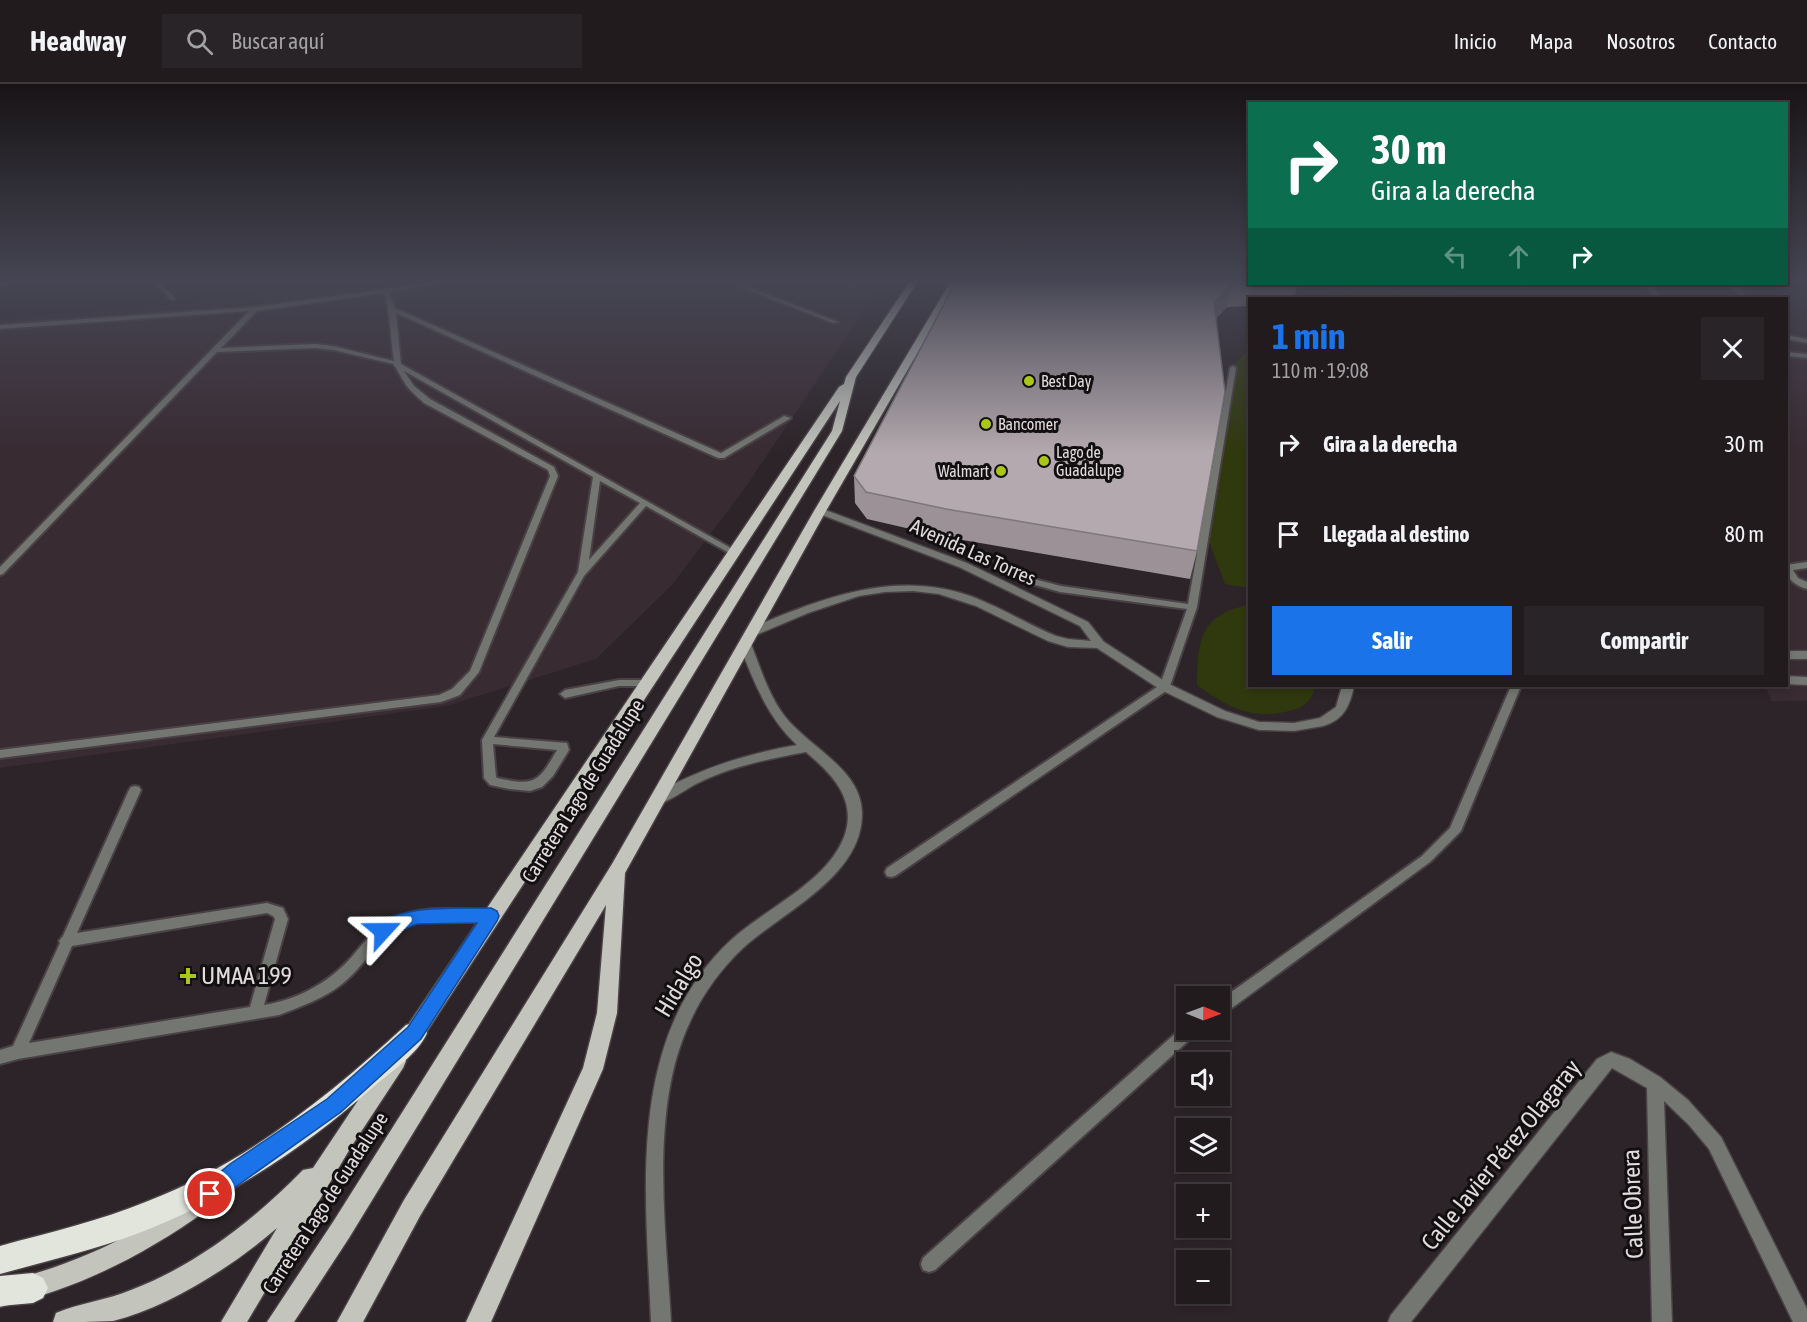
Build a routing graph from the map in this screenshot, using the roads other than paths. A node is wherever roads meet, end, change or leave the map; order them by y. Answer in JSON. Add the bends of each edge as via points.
{"nodes":[{"id":1,"x":225,"y":339,"type":"edge"},
{"id":2,"x":395,"y":339,"type":"edge"},
{"id":3,"x":460,"y":339,"type":"edge"},
{"id":4,"x":876,"y":339,"type":"edge"},
{"id":5,"x":921,"y":339,"type":"edge"},
{"id":6,"x":214,"y":350,"type":"junction"},
{"id":7,"x":1788,"y":354,"type":"edge"},
{"id":8,"x":1807,"y":356,"type":"edge"},
{"id":9,"x":395,"y":363,"type":"junction"},
{"id":10,"x":1233,"y":368,"type":"dead end"},
{"id":11,"x":851,"y":377,"type":"junction"},
{"id":12,"x":788,"y":418,"type":"dead end"},
{"id":13,"x":597,"y":477,"type":"junction"},
{"id":14,"x":644,"y":503,"type":"junction"},
{"id":15,"x":820,"y":511,"type":"junction"},
{"id":16,"x":734,"y":552,"type":"junction"},
{"id":17,"x":999,"y":562,"type":"dead end"},
{"id":18,"x":1807,"y":565,"type":"edge"},
{"id":19,"x":1788,"y":568,"type":"edge"},
{"id":20,"x":1788,"y":570,"type":"edge"},
{"id":21,"x":0,"y":572,"type":"edge"},
{"id":22,"x":581,"y":574,"type":"junction"},
{"id":23,"x":1807,"y":586,"type":"edge"},
{"id":24,"x":1192,"y":607,"type":"junction"},
{"id":25,"x":748,"y":638,"type":"junction"},
{"id":26,"x":1100,"y":645,"type":"junction"},
{"id":27,"x":1788,"y":655,"type":"edge"},
{"id":28,"x":1807,"y":655,"type":"edge"},
{"id":29,"x":1788,"y":680,"type":"edge"},
{"id":30,"x":1807,"y":681,"type":"edge"},
{"id":31,"x":646,"y":683,"type":"junction"},
{"id":32,"x":1165,"y":687,"type":"junction"},
{"id":33,"x":1348,"y":687,"type":"edge"},
{"id":34,"x":1516,"y":687,"type":"edge"},
{"id":35,"x":565,"y":694,"type":"dead end"},
{"id":36,"x":487,"y":740,"type":"junction"},
{"id":37,"x":806,"y":748,"type":"junction"},
{"id":38,"x":0,"y":754,"type":"edge"},
{"id":39,"x":135,"y":790,"type":"dead end"},
{"id":40,"x":654,"y":802,"type":"junction"},
{"id":41,"x":618,"y":869,"type":"junction"},
{"id":42,"x":891,"y":872,"type":"dead end"},
{"id":43,"x":491,"y":916,"type":"junction"},
{"id":44,"x":66,"y":941,"type":"junction"},
{"id":45,"x":1230,"y":1001,"type":"edge"},
{"id":46,"x":255,"y":1013,"type":"junction"},
{"id":47,"x":415,"y":1033,"type":"junction"},
{"id":48,"x":1179,"y":1040,"type":"edge"},
{"id":49,"x":18,"y":1052,"type":"junction"},
{"id":50,"x":0,"y":1057,"type":"edge"},
{"id":51,"x":1655,"y":1085,"type":"junction"},
{"id":52,"x":344,"y":1139,"type":"junction"},
{"id":53,"x":237,"y":1172,"type":"junction"},
{"id":54,"x":0,"y":1260,"type":"edge"},
{"id":55,"x":929,"y":1264,"type":"dead end"},
{"id":56,"x":33,"y":1288,"type":"joint"},
{"id":57,"x":0,"y":1293,"type":"edge"},
{"id":58,"x":65,"y":1322,"type":"edge"},
{"id":59,"x":233,"y":1322,"type":"edge"},
{"id":60,"x":279,"y":1322,"type":"edge"},
{"id":61,"x":349,"y":1322,"type":"edge"},
{"id":62,"x":478,"y":1322,"type":"edge"},
{"id":63,"x":661,"y":1322,"type":"edge"},
{"id":64,"x":1398,"y":1322,"type":"edge"},
{"id":65,"x":1662,"y":1322,"type":"edge"},
{"id":66,"x":1803,"y":1322,"type":"edge"}],
"edges":[{"from":1,"to":6,"type":"lane"},
{"from":2,"to":9,"type":"lane"},
{"from":3,"to":12,"type":"lane","via":[[721,456]]},
{"from":4,"to":11,"type":"main road","name":"Carretera Lago de Guadalupe"},
{"from":5,"to":15,"type":"main road"},
{"from":6,"to":9,"type":"lane","via":[[315,346]]},
{"from":6,"to":21,"type":"lane"},
{"from":7,"to":8,"type":"lane"},
{"from":9,"to":13,"type":"lane"},
{"from":9,"to":38,"type":"lane","via":[[412,390],[427,401],[551,469],[554,476],[474,672],[456,692],[441,698]]},
{"from":10,"to":24,"type":"lane"},
{"from":11,"to":16,"type":"main road"},
{"from":11,"to":60,"type":"main road","name":"Carretera Lago de Guadalupe","via":[[837,431],[341,1230]]},
{"from":13,"to":14,"type":"lane"},
{"from":13,"to":22,"type":"lane"},
{"from":14,"to":16,"type":"lane"},
{"from":14,"to":22,"type":"lane"},
{"from":15,"to":25,"type":"main road"},
{"from":15,"to":26,"type":"street","name":"Avenida Las Torres","via":[[973,570],[1084,624]]},
{"from":16,"to":31,"type":"main road"},
{"from":17,"to":24,"type":"lane","via":[[1035,582],[1060,589]]},
{"from":18,"to":19,"type":"lane"},
{"from":20,"to":23,"type":"lane","via":[[1795,580]]},
{"from":22,"to":36,"type":"lane"},
{"from":24,"to":32,"type":"lane"},
{"from":25,"to":26,"type":"street","name":"Avenida Las Torres","via":[[818,604],[872,589],[900,587],[965,598],[1064,642]]},
{"from":25,"to":37,"type":"street","name":"Hidalgo","via":[[778,718]]},
{"from":25,"to":40,"type":"main road"},
{"from":26,"to":32,"type":"street","name":"Avenida Las Torres"},
{"from":27,"to":28,"type":"street"},
{"from":29,"to":30,"type":"street"},
{"from":31,"to":35,"type":"lane","via":[[618,683]]},
{"from":31,"to":43,"type":"main road"},
{"from":32,"to":33,"type":"street","name":"Avenida Las Torres","via":[[1221,714],[1259,726],[1294,727],[1323,722],[1341,709]]},
{"from":32,"to":42,"type":"lane"},
{"from":34,"to":45,"type":"lane","via":[[1455,831],[1426,860]]},
{"from":36,"to":36,"type":"lane","via":[[556,744],[563,746],[563,750],[540,785],[500,783],[490,778]]},
{"from":37,"to":40,"type":"street","via":[[722,765]]},
{"from":37,"to":63,"type":"street","name":"Hidalgo","via":[[838,773],[852,794],[855,816],[850,839],[823,877],[738,943],[716,966],[678,1029],[658,1106]]},
{"from":39,"to":44,"type":"lane"},
{"from":40,"to":41,"type":"main road"},
{"from":41,"to":61,"type":"main road","via":[[412,1208]]},
{"from":41,"to":62,"type":"main road","via":[[607,1013],[593,1069]]},
{"from":43,"to":46,"type":"lane","via":[[427,916],[399,922],[383,931],[347,971],[319,994]]},
{"from":43,"to":47,"type":"main road"},
{"from":44,"to":46,"type":"lane","via":[[267,908],[278,912],[282,919]]},
{"from":44,"to":49,"type":"lane"},
{"from":46,"to":49,"type":"lane"},
{"from":47,"to":52,"type":"main road"},
{"from":47,"to":53,"type":"highway","via":[[334,1105]]},
{"from":48,"to":55,"type":"lane"},
{"from":49,"to":50,"type":"lane"},
{"from":51,"to":64,"type":"street","name":"Calle Javier Pérez Olagaray","via":[[1622,1063],[1611,1060],[1603,1065]]},
{"from":51,"to":65,"type":"street","name":"Calle Obrera"},
{"from":51,"to":66,"type":"street","name":"Calle Javier Pérez Olagaray","via":[[1704,1127],[1715,1143]]},
{"from":52,"to":58,"type":"main road","via":[[298,1193],[237,1245],[163,1288]]},
{"from":52,"to":59,"type":"main road"},
{"from":53,"to":54,"type":"highway","via":[[155,1212],[63,1244]]},
{"from":53,"to":56,"type":"main road","via":[[180,1216],[115,1256],[81,1273]]},
{"from":56,"to":57,"type":"highway"}]}
